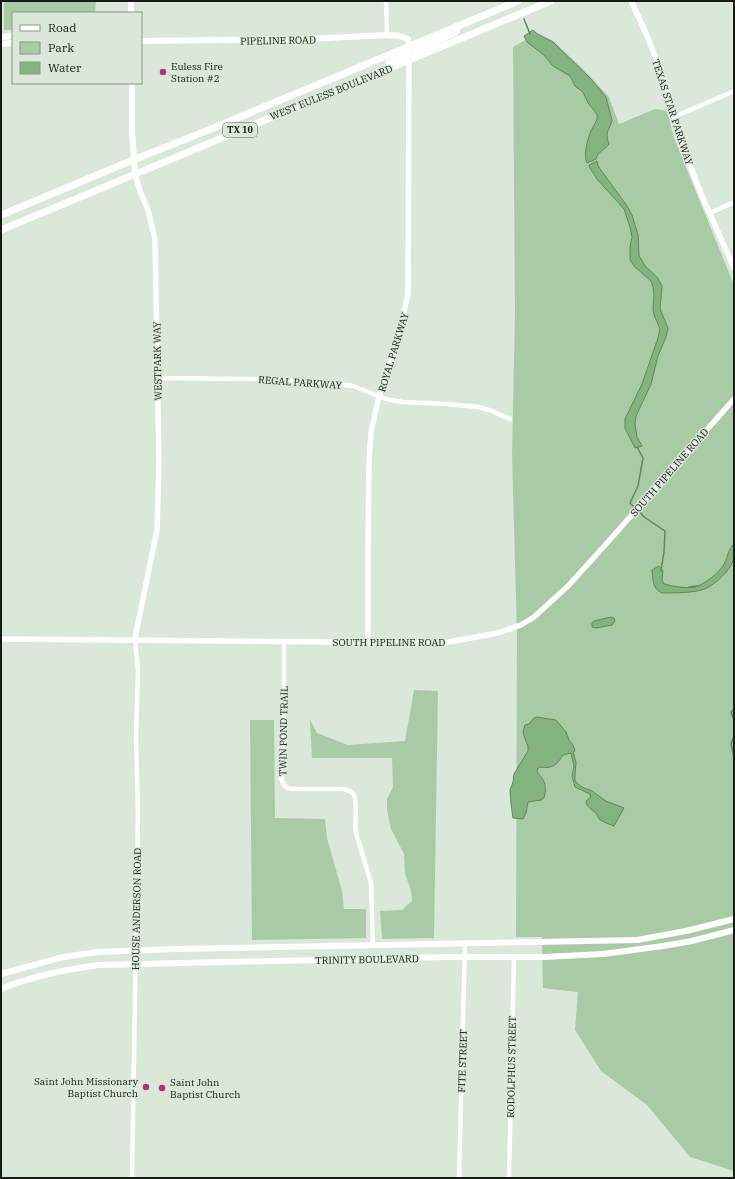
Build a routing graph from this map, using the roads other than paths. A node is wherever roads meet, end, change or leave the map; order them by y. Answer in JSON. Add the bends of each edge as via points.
{"nodes":[{"id":1,"x":131,"y":1,"type":"edge"},
{"id":2,"x":386,"y":1,"type":"edge"},
{"id":3,"x":518,"y":1,"type":"edge"},
{"id":4,"x":551,"y":1,"type":"edge"},
{"id":5,"x":631,"y":1,"type":"edge"},
{"id":6,"x":131,"y":12,"type":"edge"},
{"id":7,"x":458,"y":26,"type":"junction"},
{"id":8,"x":387,"y":35,"type":"junction"},
{"id":9,"x":1,"y":36,"type":"edge"},
{"id":10,"x":12,"y":36,"type":"edge"},
{"id":11,"x":142,"y":41,"type":"edge"},
{"id":12,"x":1,"y":44,"type":"edge"},
{"id":13,"x":12,"y":44,"type":"edge"},
{"id":14,"x":409,"y":46,"type":"junction"},
{"id":15,"x":409,"y":60,"type":"junction"},
{"id":16,"x":132,"y":84,"type":"edge"},
{"id":17,"x":345,"y":86,"type":"junction"},
{"id":18,"x":734,"y":91,"type":"edge"},
{"id":19,"x":273,"y":104,"type":"junction"},
{"id":20,"x":274,"y":115,"type":"junction"},
{"id":21,"x":674,"y":116,"type":"junction"},
{"id":22,"x":134,"y":160,"type":"junction"},
{"id":23,"x":135,"y":174,"type":"junction"},
{"id":24,"x":734,"y":202,"type":"edge"},
{"id":25,"x":710,"y":212,"type":"junction"},
{"id":26,"x":1,"y":215,"type":"edge"},
{"id":27,"x":1,"y":230,"type":"edge"},
{"id":28,"x":734,"y":268,"type":"edge"},
{"id":29,"x":158,"y":378,"type":"junction"},
{"id":30,"x":379,"y":396,"type":"junction"},
{"id":31,"x":734,"y":398,"type":"edge"},
{"id":32,"x":510,"y":419,"type":"dead end"},
{"id":33,"x":1,"y":639,"type":"edge"},
{"id":34,"x":135,"y":640,"type":"junction"},
{"id":35,"x":284,"y":642,"type":"junction"},
{"id":36,"x":368,"y":643,"type":"junction"},
{"id":37,"x":734,"y":919,"type":"edge"},
{"id":38,"x":734,"y":930,"type":"edge"},
{"id":39,"x":465,"y":944,"type":"junction"},
{"id":40,"x":373,"y":946,"type":"junction"},
{"id":41,"x":136,"y":950,"type":"junction"},
{"id":42,"x":464,"y":957,"type":"junction"},
{"id":43,"x":514,"y":957,"type":"junction"},
{"id":44,"x":135,"y":964,"type":"junction"},
{"id":45,"x":1,"y":974,"type":"edge"},
{"id":46,"x":1,"y":989,"type":"edge"},
{"id":47,"x":132,"y":1178,"type":"edge"},
{"id":48,"x":459,"y":1178,"type":"edge"},
{"id":49,"x":509,"y":1178,"type":"edge"}],
"edges":[{"from":1,"to":6,"type":"main road"},
{"from":2,"to":8,"type":"street"},
{"from":3,"to":7,"type":"main road","name":"WEST EULESS BOULEVARD","number":"TX 10"},
{"from":4,"to":15,"type":"main road","name":"WEST EULESS BOULEVARD","number":"TX 10"},
{"from":5,"to":21,"type":"street","name":"TEXAS STAR PARKWAY","via":[[667,87]]},
{"from":7,"to":14,"type":"main road","name":"WEST EULESS BOULEVARD","number":"TX 10"},
{"from":7,"to":15,"type":"main road","via":[[456,32],[416,50]]},
{"from":8,"to":11,"type":"main road","name":"PIPELINE ROAD","via":[[307,39]]},
{"from":8,"to":14,"type":"main road","name":"PIPELINE ROAD","via":[[408,39]]},
{"from":9,"to":10,"type":"main road"},
{"from":12,"to":13,"type":"main road"},
{"from":14,"to":17,"type":"main road","via":[[404,56],[350,80]]},
{"from":14,"to":19,"type":"main road","name":"WEST EULESS BOULEVARD","number":"TX 10"},
{"from":15,"to":17,"type":"main road","name":"WEST EULESS BOULEVARD","number":"TX 10"},
{"from":15,"to":30,"type":"street","name":"ROYAL PARKWAY","via":[[408,294],[397,343]]},
{"from":16,"to":22,"type":"main road","name":"WESTPARK WAY"},
{"from":17,"to":20,"type":"main road","name":"WEST EULESS BOULEVARD","number":"TX 10"},
{"from":18,"to":21,"type":"street"},
{"from":19,"to":20,"type":"main road"},
{"from":19,"to":22,"type":"main road","name":"WEST EULESS BOULEVARD","number":"TX 10"},
{"from":20,"to":23,"type":"main road","name":"WEST EULESS BOULEVARD","number":"TX 10"},
{"from":21,"to":25,"type":"street","name":"TEXAS STAR PARKWAY","via":[[677,132]]},
{"from":22,"to":23,"type":"main road","name":"WESTPARK WAY"},
{"from":22,"to":26,"type":"main road","name":"WEST EULESS BOULEVARD","number":"TX 10"},
{"from":23,"to":27,"type":"main road","name":"WEST EULESS BOULEVARD","number":"TX 10"},
{"from":23,"to":29,"type":"street","name":"WESTPARK WAY","via":[[155,239]]},
{"from":24,"to":25,"type":"street"},
{"from":25,"to":28,"type":"street","name":"TEXAS STAR PARKWAY"},
{"from":29,"to":30,"type":"street","name":"REGAL PARKWAY","via":[[330,383],[353,386]]},
{"from":29,"to":34,"type":"street","name":"WESTPARK WAY","via":[[157,530]]},
{"from":30,"to":32,"type":"street","name":"REGAL PARKWAY","via":[[402,402],[478,407]]},
{"from":30,"to":36,"type":"street","name":"ROYAL PARKWAY","via":[[371,432],[369,461]]},
{"from":31,"to":36,"type":"street","name":"SOUTH PIPELINE ROAD","via":[[568,586],[534,617],[513,628],[443,643]]},
{"from":33,"to":34,"type":"street","name":"SOUTH PIPELINE ROAD"},
{"from":34,"to":35,"type":"street","name":"SOUTH PIPELINE ROAD"},
{"from":34,"to":41,"type":"street","name":"HOUSE ANDERSON ROAD","via":[[138,671]]},
{"from":35,"to":36,"type":"street","name":"SOUTH PIPELINE ROAD"},
{"from":35,"to":40,"type":"street","name":"TWIN POND TRAIL","via":[[282,781],[292,789],[343,789],[354,794],[355,828],[371,882]]},
{"from":37,"to":39,"type":"main road","name":"TRINITY BOULEVARD","via":[[637,940]]},
{"from":38,"to":43,"type":"main road","name":"TRINITY BOULEVARD","via":[[692,941],[603,954]]},
{"from":39,"to":40,"type":"main road","name":"TRINITY BOULEVARD"},
{"from":39,"to":42,"type":"street","name":"FITE STREET"},
{"from":40,"to":41,"type":"main road","name":"TRINITY BOULEVARD"},
{"from":41,"to":44,"type":"street","name":"HOUSE ANDERSON ROAD"},
{"from":41,"to":45,"type":"main road","name":"TRINITY BOULEVARD","via":[[63,957]]},
{"from":42,"to":43,"type":"main road","name":"TRINITY BOULEVARD"},
{"from":42,"to":44,"type":"main road","name":"TRINITY BOULEVARD"},
{"from":42,"to":48,"type":"street","name":"FITE STREET"},
{"from":43,"to":49,"type":"street","name":"RODOLPHUS STREET"},
{"from":44,"to":46,"type":"main road","name":"TRINITY BOULEVARD","via":[[98,965],[55,972]]},
{"from":44,"to":47,"type":"street","name":"HOUSE ANDERSON ROAD"}]}
